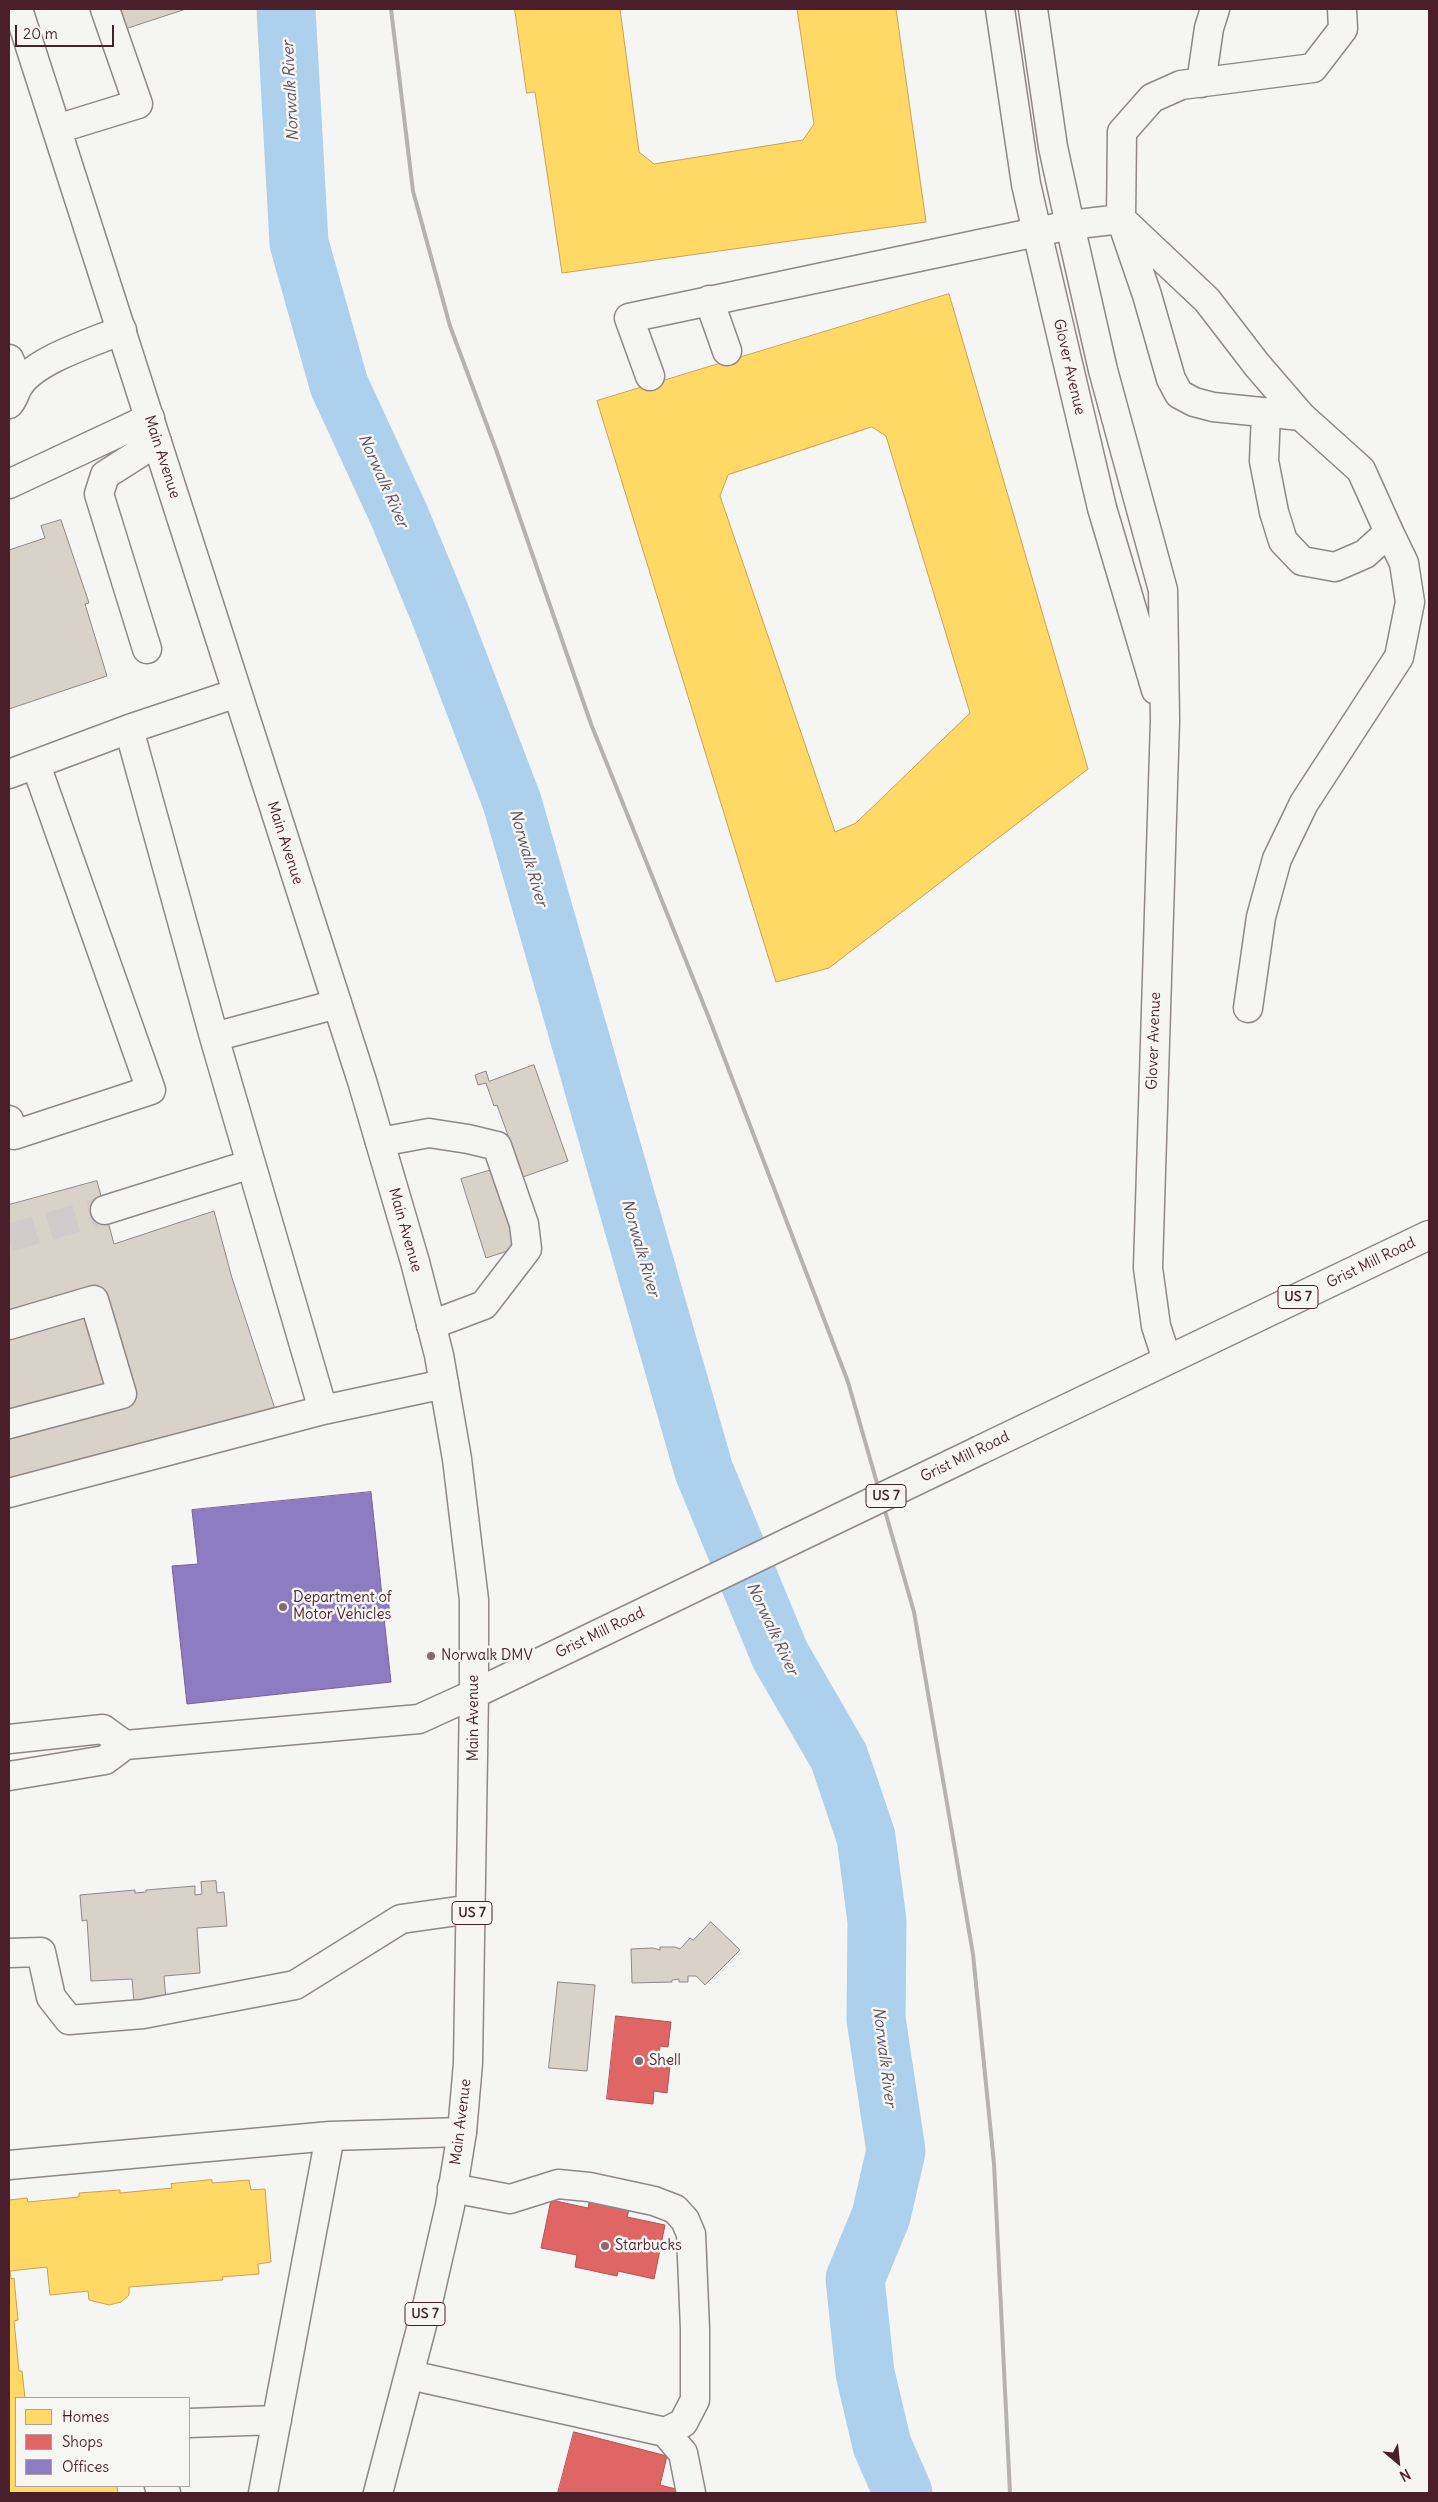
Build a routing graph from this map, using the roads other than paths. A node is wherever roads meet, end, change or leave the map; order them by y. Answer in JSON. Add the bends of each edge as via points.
{"nodes":[{"id":1,"x":18,"y":9,"type":"edge"},
{"id":2,"x":105,"y":9,"type":"edge"},
{"id":3,"x":1000,"y":9,"type":"edge"},
{"id":4,"x":1033,"y":9,"type":"edge"},
{"id":5,"x":1215,"y":9,"type":"edge"},
{"id":6,"x":1342,"y":9,"type":"edge"},
{"id":7,"x":1201,"y":83,"type":"junction"},
{"id":8,"x":57,"y":129,"type":"junction"},
{"id":9,"x":1120,"y":219,"type":"junction"},
{"id":10,"x":1070,"y":226,"type":"junction"},
{"id":11,"x":1037,"y":232,"type":"junction"},
{"id":12,"x":709,"y":300,"type":"junction"},
{"id":13,"x":122,"y":330,"type":"junction"},
{"id":14,"x":727,"y":352,"type":"dead end"},
{"id":15,"x":9,"y":359,"type":"edge"},
{"id":16,"x":650,"y":376,"type":"dead end"},
{"id":17,"x":14,"y":394,"type":"edge"},
{"id":18,"x":1266,"y":413,"type":"junction"},
{"id":19,"x":1301,"y":416,"type":"junction"},
{"id":20,"x":154,"y":430,"type":"junction"},
{"id":21,"x":9,"y":484,"type":"edge"},
{"id":22,"x":1389,"y":532,"type":"junction"},
{"id":23,"x":147,"y":649,"type":"dead end"},
{"id":24,"x":238,"y":693,"type":"junction"},
{"id":25,"x":1165,"y":720,"type":"junction"},
{"id":26,"x":129,"y":729,"type":"junction"},
{"id":27,"x":36,"y":765,"type":"junction"},
{"id":28,"x":9,"y":774,"type":"edge"},
{"id":29,"x":337,"y":1004,"type":"junction"},
{"id":30,"x":1248,"y":1008,"type":"dead end"},
{"id":31,"x":214,"y":1037,"type":"junction"},
{"id":32,"x":10,"y":1132,"type":"edge"},
{"id":33,"x":380,"y":1142,"type":"junction"},
{"id":34,"x":251,"y":1164,"type":"junction"},
{"id":35,"x":104,"y":1210,"type":"tunnel mouth"},
{"id":36,"x":1429,"y":1234,"type":"edge"},
{"id":37,"x":9,"y":1325,"type":"edge"},
{"id":38,"x":431,"y":1326,"type":"junction"},
{"id":39,"x":1168,"y":1360,"type":"junction"},
{"id":40,"x":444,"y":1384,"type":"junction"},
{"id":41,"x":323,"y":1410,"type":"junction"},
{"id":42,"x":9,"y":1424,"type":"edge"},
{"id":43,"x":9,"y":1493,"type":"edge"},
{"id":44,"x":474,"y":1694,"type":"junction"},
{"id":45,"x":9,"y":1739,"type":"edge"},
{"id":46,"x":125,"y":1745,"type":"junction"},
{"id":47,"x":9,"y":1776,"type":"edge"},
{"id":48,"x":472,"y":1908,"type":"junction"},
{"id":49,"x":9,"y":1953,"type":"edge"},
{"id":50,"x":462,"y":2132,"type":"junction"},
{"id":51,"x":330,"y":2136,"type":"junction"},
{"id":52,"x":9,"y":2165,"type":"edge"},
{"id":53,"x":452,"y":2188,"type":"junction"},
{"id":54,"x":410,"y":2375,"type":"junction"},
{"id":55,"x":277,"y":2420,"type":"junction"},
{"id":56,"x":190,"y":2423,"type":"edge"},
{"id":57,"x":665,"y":2432,"type":"junction"},
{"id":58,"x":263,"y":2493,"type":"edge"},
{"id":59,"x":378,"y":2493,"type":"edge"},
{"id":60,"x":691,"y":2493,"type":"edge"}],
"edges":[{"from":1,"to":8,"type":"main road","name":"Main Avenue"},
{"from":2,"to":8,"type":"main road","via":[[138,104]]},
{"from":3,"to":11,"type":"main road","name":"Glover Avenue","via":[[1026,184]]},
{"from":4,"to":10,"type":"main road","name":"Glover Avenue","via":[[1053,146]]},
{"from":5,"to":7,"type":"main road"},
{"from":6,"to":7,"type":"main road","via":[[1343,29],[1313,68]]},
{"from":7,"to":9,"type":"main road","via":[[1181,86],[1152,98],[1122,132]]},
{"from":8,"to":13,"type":"main road","name":"Main Avenue"},
{"from":9,"to":10,"type":"main road"},
{"from":9,"to":18,"type":"main road","via":[[1147,295],[1171,379],[1179,394],[1213,407]]},
{"from":9,"to":19,"type":"main road","via":[[1207,300]]},
{"from":10,"to":11,"type":"main road"},
{"from":10,"to":25,"type":"main road","name":"Glover Avenue","via":[[1103,370],[1164,590]]},
{"from":11,"to":12,"type":"main road"},
{"from":11,"to":25,"type":"main road","name":"Glover Avenue","via":[[1102,508]]},
{"from":12,"to":14,"type":"main road"},
{"from":12,"to":16,"type":"main road","via":[[629,318]]},
{"from":13,"to":17,"type":"main road","via":[[42,363]]},
{"from":13,"to":20,"type":"main road","name":"Main Avenue"},
{"from":15,"to":17,"type":"main road"},
{"from":18,"to":19,"type":"main road"},
{"from":18,"to":22,"type":"main road","via":[[1264,461],[1274,512],[1283,541],[1302,561],[1335,567],[1365,554]]},
{"from":19,"to":22,"type":"main road","via":[[1361,470]]},
{"from":20,"to":21,"type":"main road"},
{"from":20,"to":23,"type":"main road","via":[[105,475],[99,494]]},
{"from":20,"to":24,"type":"main road","name":"Main Avenue"},
{"from":22,"to":30,"type":"main road","via":[[1404,563],[1410,602],[1399,657],[1304,803],[1277,859],[1261,917]]},
{"from":24,"to":26,"type":"main road"},
{"from":24,"to":29,"type":"main road","name":"Main Avenue"},
{"from":25,"to":39,"type":"main road","name":"Glover Avenue","via":[[1148,1268],[1156,1326]]},
{"from":26,"to":27,"type":"main road"},
{"from":26,"to":31,"type":"main road"},
{"from":27,"to":28,"type":"main road"},
{"from":27,"to":32,"type":"main road","via":[[151,1090]]},
{"from":29,"to":31,"type":"main road"},
{"from":29,"to":33,"type":"main road","name":"Main Avenue"},
{"from":31,"to":34,"type":"main road"},
{"from":33,"to":38,"type":"main road","name":"Main Avenue"},
{"from":33,"to":38,"type":"main road","via":[[429,1133],[496,1146],[524,1224],[526,1250],[484,1305]]},
{"from":34,"to":35,"type":"main road"},
{"from":34,"to":41,"type":"main road"},
{"from":36,"to":39,"type":"main road","name":"Grist Mill Road","number":"US 7"},
{"from":37,"to":42,"type":"main road","via":[[94,1300],[122,1394]]},
{"from":38,"to":40,"type":"main road","name":"Main Avenue"},
{"from":39,"to":44,"type":"main road","name":"Grist Mill Road","number":"US 7","bridge":true},
{"from":40,"to":41,"type":"main road"},
{"from":40,"to":44,"type":"main road","name":"Main Avenue","via":[[457,1459],[474,1600]]},
{"from":41,"to":43,"type":"main road"},
{"from":44,"to":46,"type":"main road","name":"Grist Mill Road","via":[[419,1719]]},
{"from":44,"to":48,"type":"main road","name":"Main Avenue","number":"US 7"},
{"from":45,"to":46,"type":"main road","via":[[103,1729]]},
{"from":46,"to":47,"type":"main road","via":[[105,1760]]},
{"from":48,"to":49,"type":"main road","via":[[401,1919],[294,1985],[143,2014],[69,2020],[51,1997],[41,1952]]},
{"from":48,"to":50,"type":"main road","name":"Main Avenue","number":"US 7","via":[[468,2063]]},
{"from":50,"to":51,"type":"main road"},
{"from":50,"to":53,"type":"main road","name":"Main Avenue","number":"US 7"},
{"from":51,"to":52,"type":"main road"},
{"from":51,"to":55,"type":"main road"},
{"from":53,"to":54,"type":"main road","name":"Main Avenue","number":"US 7"},
{"from":53,"to":57,"type":"main road","via":[[510,2199],[558,2184],[589,2187],[654,2201],[675,2209],[685,2220],[691,2234],[695,2400],[683,2423]]},
{"from":54,"to":57,"type":"main road"},
{"from":54,"to":59,"type":"main road","name":"Main Avenue","number":"US 7"},
{"from":55,"to":56,"type":"main road"},
{"from":55,"to":58,"type":"main road"},
{"from":57,"to":60,"type":"main road","via":[[683,2452]]}]}
